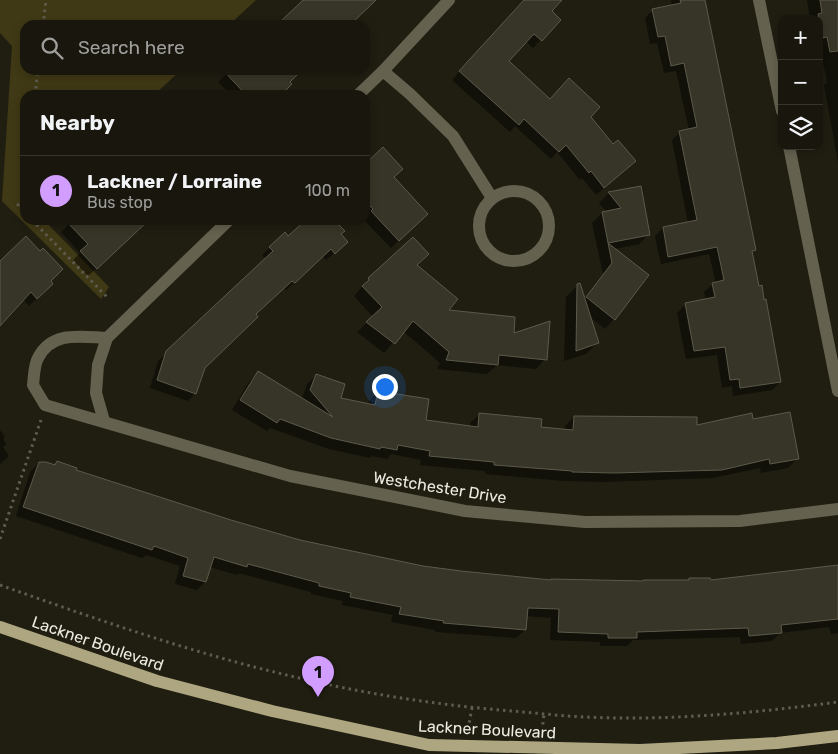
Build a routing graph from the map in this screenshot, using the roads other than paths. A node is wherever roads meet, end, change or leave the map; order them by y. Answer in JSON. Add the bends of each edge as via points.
{"nodes":[{"id":1,"x":449,"y":0,"type":"edge"},
{"id":2,"x":759,"y":0,"type":"edge"},
{"id":3,"x":383,"y":71,"type":"junction"},
{"id":4,"x":363,"y":90,"type":"edge"},
{"id":5,"x":781,"y":105,"type":"edge"},
{"id":6,"x":790,"y":150,"type":"edge"},
{"id":7,"x":492,"y":198,"type":"junction"},
{"id":8,"x":224,"y":225,"type":"edge"},
{"id":9,"x":108,"y":338,"type":"junction"},
{"id":10,"x":838,"y":390,"type":"edge"},
{"id":11,"x":104,"y":421,"type":"junction"},
{"id":12,"x":838,"y":509,"type":"edge"},
{"id":13,"x":0,"y":627,"type":"edge"},
{"id":14,"x":838,"y":736,"type":"edge"},
{"id":15,"x":502,"y":751,"type":"edge"}],
"edges":[{"from":1,"to":3,"type":"street"},
{"from":2,"to":5,"type":"street"},
{"from":3,"to":4,"type":"street"},
{"from":3,"to":7,"type":"street","via":[[453,136]]},
{"from":6,"to":10,"type":"street"},
{"from":7,"to":7,"type":"street","via":[[484,207],[479,226],[489,252],[512,262],[537,254],[545,245],[550,222],[539,200],[518,191]]},
{"from":8,"to":9,"type":"street"},
{"from":9,"to":11,"type":"street","via":[[98,365],[96,393]]},
{"from":9,"to":11,"type":"street","name":"Westchester Drive","via":[[70,336],[51,342],[37,358],[33,385],[46,405]]},
{"from":11,"to":12,"type":"street","name":"Westchester Drive","via":[[290,476],[465,511],[585,522],[740,520]]},
{"from":13,"to":15,"type":"main road","name":"Lackner Boulevard","via":[[157,681],[272,710],[429,745]]},
{"from":14,"to":15,"type":"main road","name":"Lackner Boulevard","via":[[777,743],[640,750]]}]}
